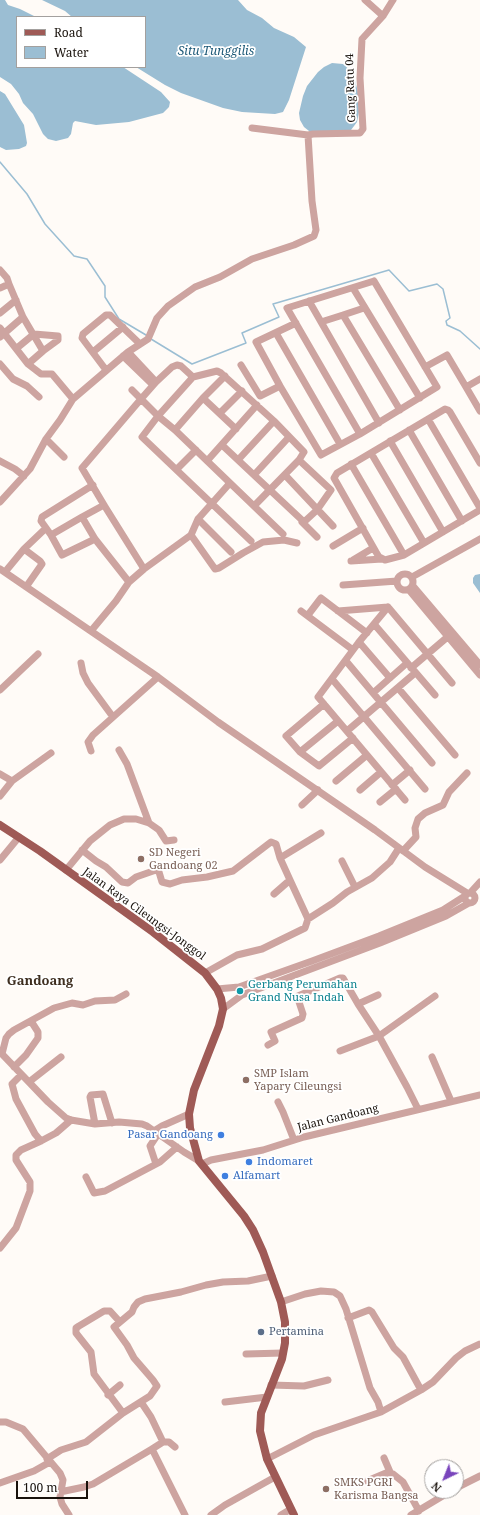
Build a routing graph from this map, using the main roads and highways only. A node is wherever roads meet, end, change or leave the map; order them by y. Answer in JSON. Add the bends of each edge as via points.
{"nodes":[{"id":1,"x":0,"y":824,"type":"edge"},
{"id":2,"x":292,"y":1512,"type":"edge"}],
"edges":[{"from":1,"to":2,"type":"main road","name":"Jalan Raya Cileungsi-Jonggol","via":[[153,932],[205,973],[221,998],[219,1026],[194,1090],[189,1114],[190,1128],[201,1163],[253,1230],[281,1302],[285,1322],[285,1343],[261,1413],[260,1431],[267,1459]]}]}
